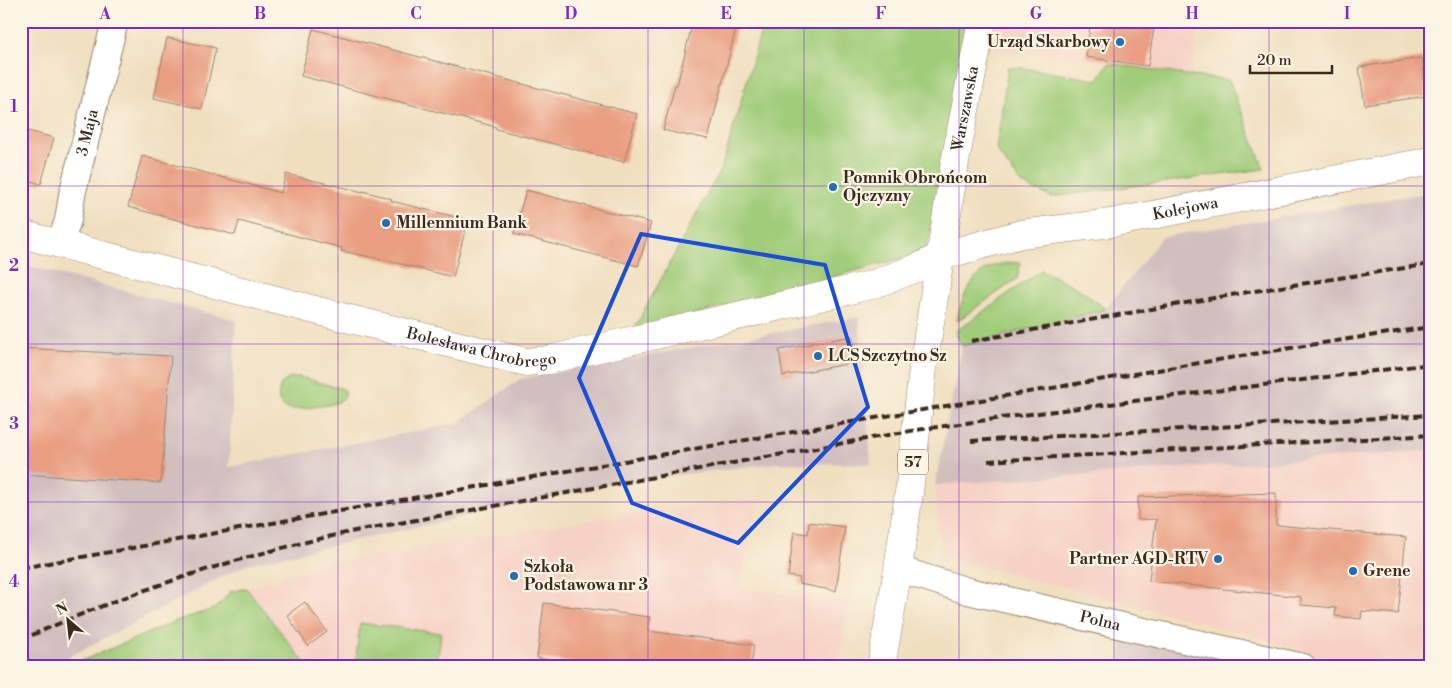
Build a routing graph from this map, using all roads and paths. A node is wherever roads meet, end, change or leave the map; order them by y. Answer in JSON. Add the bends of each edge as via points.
{"nodes":[{"id":1,"x":116,"y":21,"type":"edge"},
{"id":2,"x":982,"y":21,"type":"edge"},
{"id":3,"x":1431,"y":161,"type":"edge"},
{"id":4,"x":21,"y":234,"type":"edge"},
{"id":5,"x":60,"y":244,"type":"junction"},
{"id":6,"x":941,"y":256,"type":"junction"},
{"id":7,"x":898,"y":569,"type":"junction"},
{"id":8,"x":881,"y":667,"type":"edge"},
{"id":9,"x":1303,"y":667,"type":"edge"}],
"edges":[{"from":1,"to":5,"type":"street","name":"3 Maja"},
{"from":2,"to":6,"type":"street","name":"Warszawska","number":"57"},
{"from":3,"to":6,"type":"street","name":"Kolejowa","via":[[1111,223],[1021,234]]},
{"from":4,"to":5,"type":"street","name":"Bolesława Chrobrego"},
{"from":5,"to":6,"type":"street","name":"Bolesława Chrobrego","via":[[526,362],[558,358],[871,285]]},
{"from":6,"to":7,"type":"street","number":"57","via":[[923,368]]},
{"from":7,"to":8,"type":"street","number":"57"},
{"from":7,"to":9,"type":"street","name":"Polna","via":[[968,592]]}]}
